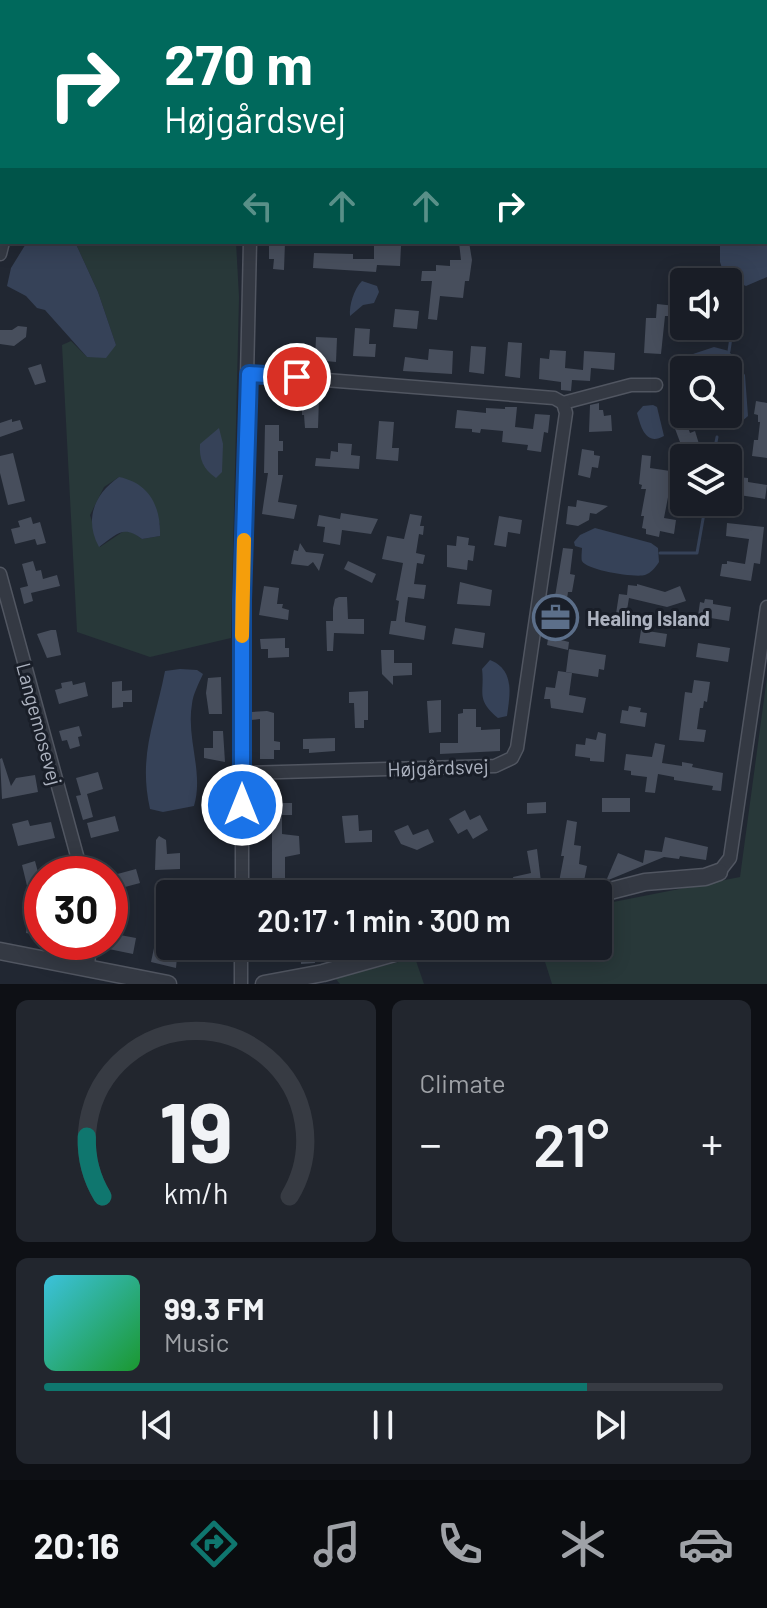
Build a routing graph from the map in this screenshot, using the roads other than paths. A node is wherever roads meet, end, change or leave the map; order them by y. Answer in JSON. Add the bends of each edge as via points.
{"nodes":[{"id":1,"x":250,"y":244,"type":"edge"},
{"id":2,"x":249,"y":374,"type":"junction"},
{"id":3,"x":656,"y":385,"type":"dead end"},
{"id":4,"x":563,"y":403,"type":"junction"},
{"id":5,"x":0,"y":574,"type":"edge"},
{"id":6,"x":767,"y":607,"type":"edge"},
{"id":7,"x":243,"y":773,"type":"junction"},
{"id":8,"x":77,"y":856,"type":"edge"},
{"id":9,"x":719,"y":872,"type":"joint"},
{"id":10,"x":242,"y":880,"type":"edge"},
{"id":11,"x":612,"y":890,"type":"edge"},
{"id":12,"x":0,"y":951,"type":"edge"},
{"id":13,"x":89,"y":960,"type":"edge"},
{"id":14,"x":241,"y":960,"type":"edge"},
{"id":15,"x":369,"y":960,"type":"edge"},
{"id":16,"x":88,"y":967,"type":"junction"},
{"id":17,"x":168,"y":984,"type":"edge"},
{"id":18,"x":241,"y":984,"type":"edge"},
{"id":19,"x":264,"y":984,"type":"edge"}],
"edges":[{"from":1,"to":2,"type":"street"},
{"from":2,"to":4,"type":"street","via":[[554,398]]},
{"from":2,"to":7,"type":"street"},
{"from":3,"to":4,"type":"street","via":[[631,385]]},
{"from":4,"to":7,"type":"street","name":"Højgårdsvej","via":[[566,413],[512,758],[495,766]]},
{"from":5,"to":8,"type":"street","name":"Langemosevej"},
{"from":6,"to":9,"type":"street","via":[[730,858]]},
{"from":7,"to":10,"type":"street"},
{"from":9,"to":11,"type":"street"},
{"from":12,"to":16,"type":"street"},
{"from":13,"to":16,"type":"street"},
{"from":14,"to":18,"type":"street"},
{"from":15,"to":19,"type":"street"},
{"from":16,"to":17,"type":"street"}]}
